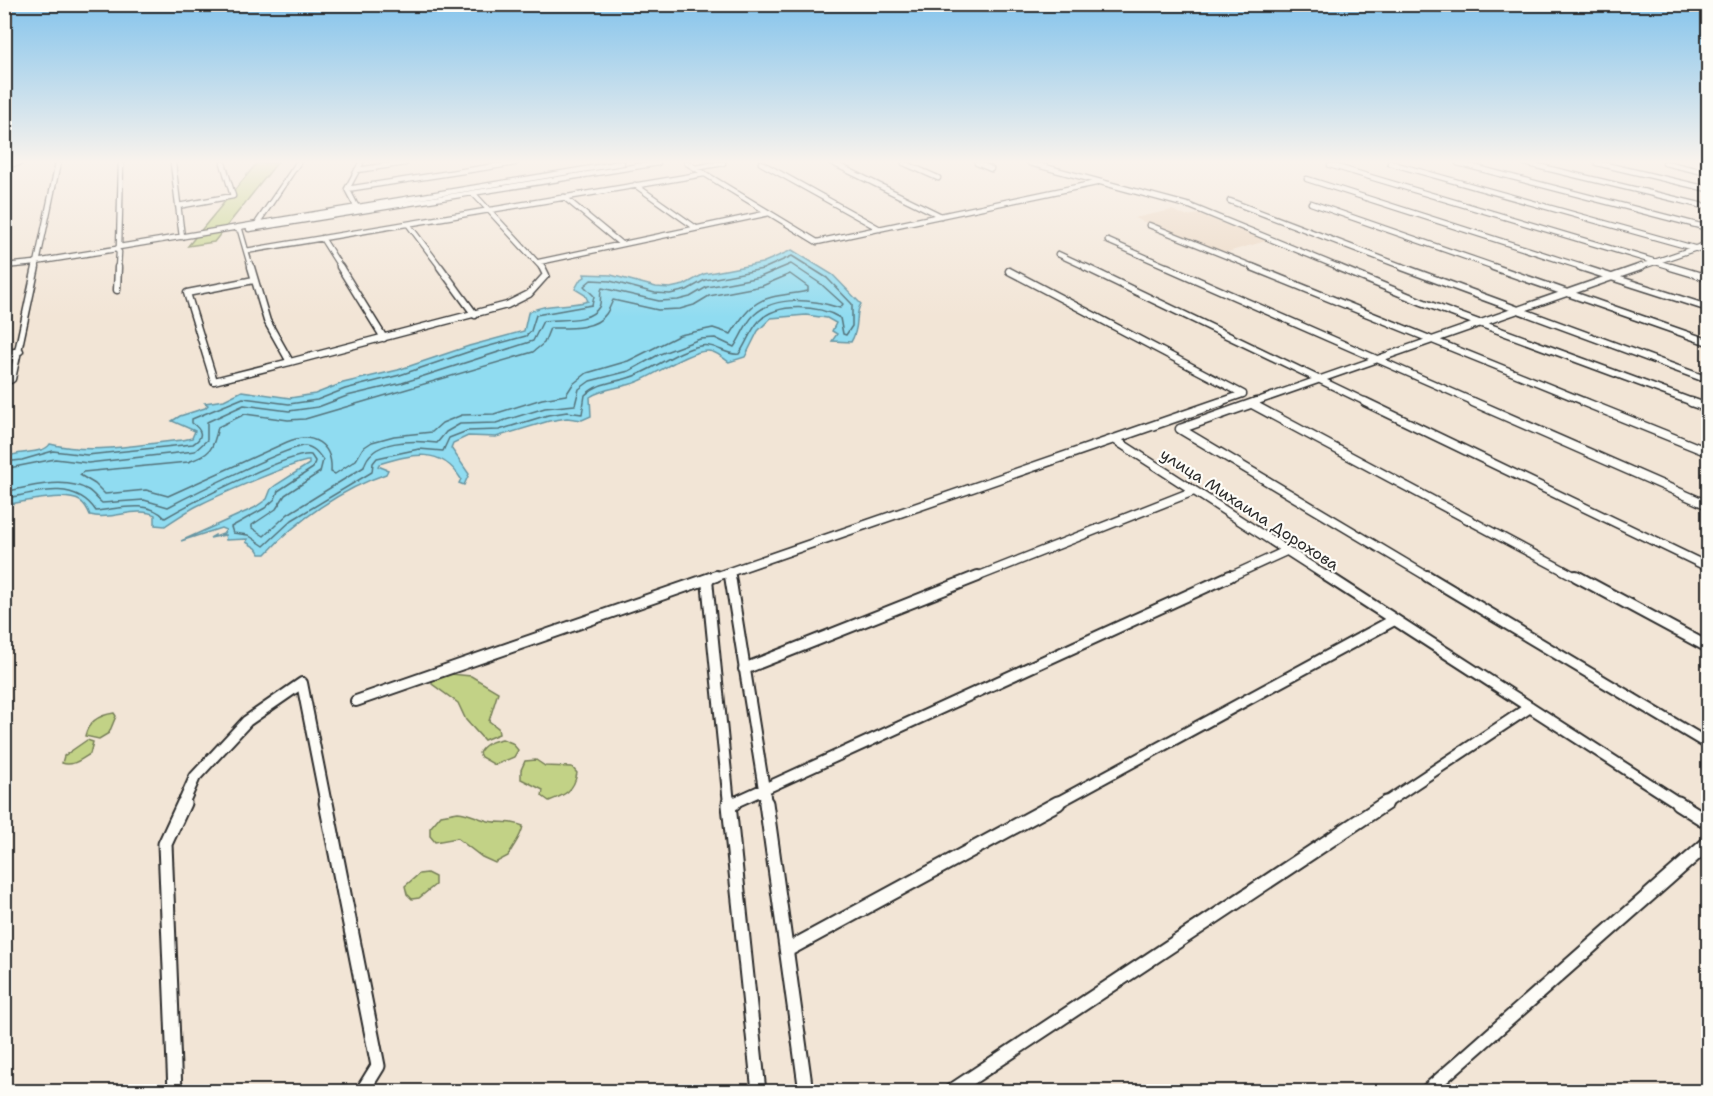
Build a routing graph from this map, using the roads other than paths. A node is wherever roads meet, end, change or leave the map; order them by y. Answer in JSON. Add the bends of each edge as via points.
{"nodes":[{"id":1,"x":46,"y":214,"type":"edge"},
{"id":2,"x":119,"y":214,"type":"edge"},
{"id":3,"x":179,"y":214,"type":"edge"},
{"id":4,"x":266,"y":214,"type":"edge"},
{"id":5,"x":314,"y":214,"type":"edge"},
{"id":6,"x":332,"y":214,"type":"edge"},
{"id":7,"x":466,"y":214,"type":"edge"},
{"id":8,"x":494,"y":214,"type":"edge"},
{"id":9,"x":584,"y":214,"type":"edge"},
{"id":10,"x":676,"y":214,"type":"edge"},
{"id":11,"x":763,"y":214,"type":"edge"},
{"id":12,"x":771,"y":214,"type":"edge"},
{"id":13,"x":853,"y":214,"type":"edge"},
{"id":14,"x":937,"y":214,"type":"edge"},
{"id":15,"x":950,"y":214,"type":"edge"},
{"id":16,"x":1210,"y":214,"type":"edge"},
{"id":17,"x":1264,"y":214,"type":"edge"},
{"id":18,"x":1342,"y":214,"type":"edge"},
{"id":19,"x":1416,"y":214,"type":"edge"},
{"id":20,"x":1495,"y":214,"type":"edge"},
{"id":21,"x":1574,"y":214,"type":"edge"},
{"id":22,"x":1655,"y":214,"type":"edge"},
{"id":23,"x":941,"y":216,"type":"junction"},
{"id":24,"x":408,"y":224,"type":"junction"},
{"id":25,"x":259,"y":225,"type":"junction"},
{"id":26,"x":1149,"y":225,"type":"dead end"},
{"id":27,"x":696,"y":228,"type":"junction"},
{"id":28,"x":1708,"y":228,"type":"edge"},
{"id":29,"x":238,"y":229,"type":"junction"},
{"id":30,"x":880,"y":229,"type":"junction"},
{"id":31,"x":182,"y":237,"type":"junction"},
{"id":32,"x":322,"y":238,"type":"junction"},
{"id":33,"x":1108,"y":241,"type":"dead end"},
{"id":34,"x":621,"y":244,"type":"junction"},
{"id":35,"x":1708,"y":244,"type":"edge"},
{"id":36,"x":118,"y":248,"type":"junction"},
{"id":37,"x":1696,"y":248,"type":"junction"},
{"id":38,"x":246,"y":251,"type":"junction"},
{"id":39,"x":1708,"y":252,"type":"edge"},
{"id":40,"x":1058,"y":254,"type":"dead end"},
{"id":41,"x":35,"y":262,"type":"junction"},
{"id":42,"x":539,"y":262,"type":"junction"},
{"id":43,"x":1656,"y":262,"type":"junction"},
{"id":44,"x":4,"y":266,"type":"edge"},
{"id":45,"x":1009,"y":271,"type":"dead end"},
{"id":46,"x":1611,"y":277,"type":"junction"},
{"id":47,"x":1708,"y":278,"type":"edge"},
{"id":48,"x":254,"y":280,"type":"junction"},
{"id":49,"x":117,"y":290,"type":"dead end"},
{"id":50,"x":1564,"y":293,"type":"junction"},
{"id":51,"x":1708,"y":308,"type":"edge"},
{"id":52,"x":1515,"y":310,"type":"junction"},
{"id":53,"x":475,"y":315,"type":"junction"},
{"id":54,"x":1480,"y":322,"type":"junction"},
{"id":55,"x":384,"y":338,"type":"junction"},
{"id":56,"x":1431,"y":340,"type":"junction"},
{"id":57,"x":1708,"y":342,"type":"edge"},
{"id":58,"x":20,"y":351,"type":"junction"},
{"id":59,"x":4,"y":354,"type":"edge"},
{"id":60,"x":1376,"y":359,"type":"junction"},
{"id":61,"x":290,"y":362,"type":"junction"},
{"id":62,"x":1318,"y":380,"type":"junction"},
{"id":63,"x":1708,"y":380,"type":"edge"},
{"id":64,"x":4,"y":383,"type":"edge"},
{"id":65,"x":1252,"y":404,"type":"junction"},
{"id":66,"x":1708,"y":408,"type":"edge"},
{"id":67,"x":1114,"y":439,"type":"junction"},
{"id":68,"x":1708,"y":452,"type":"edge"},
{"id":69,"x":1194,"y":491,"type":"junction"},
{"id":70,"x":1708,"y":505,"type":"edge"},
{"id":71,"x":1286,"y":551,"type":"junction"},
{"id":72,"x":1708,"y":567,"type":"edge"},
{"id":73,"x":729,"y":573,"type":"junction"},
{"id":74,"x":707,"y":580,"type":"junction"},
{"id":75,"x":1394,"y":620,"type":"junction"},
{"id":76,"x":1708,"y":647,"type":"edge"},
{"id":77,"x":744,"y":669,"type":"junction"},
{"id":78,"x":356,"y":701,"type":"dead end"},
{"id":79,"x":1530,"y":707,"type":"junction"},
{"id":80,"x":1708,"y":744,"type":"edge"},
{"id":81,"x":764,"y":789,"type":"junction"},
{"id":82,"x":729,"y":805,"type":"junction"},
{"id":83,"x":1708,"y":822,"type":"edge"},
{"id":84,"x":1708,"y":843,"type":"edge"},
{"id":85,"x":786,"y":950,"type":"junction"},
{"id":86,"x":175,"y":1092,"type":"edge"},
{"id":87,"x":362,"y":1092,"type":"edge"},
{"id":88,"x":759,"y":1092,"type":"edge"},
{"id":89,"x":806,"y":1092,"type":"edge"},
{"id":90,"x":950,"y":1092,"type":"edge"},
{"id":91,"x":1426,"y":1092,"type":"edge"}],
"edges":[{"from":1,"to":41,"type":"street"},
{"from":2,"to":36,"type":"street"},
{"from":3,"to":31,"type":"street"},
{"from":4,"to":25,"type":"street"},
{"from":5,"to":25,"type":"street"},
{"from":6,"to":25,"type":"street"},
{"from":7,"to":24,"type":"street"},
{"from":8,"to":42,"type":"street"},
{"from":9,"to":34,"type":"street"},
{"from":10,"to":27,"type":"street"},
{"from":11,"to":27,"type":"street"},
{"from":12,"to":30,"type":"street","via":[[817,242]]},
{"from":13,"to":30,"type":"street"},
{"from":14,"to":23,"type":"street"},
{"from":15,"to":23,"type":"street"},
{"from":16,"to":54,"type":"street"},
{"from":17,"to":52,"type":"street"},
{"from":18,"to":50,"type":"street"},
{"from":19,"to":46,"type":"street"},
{"from":20,"to":43,"type":"street"},
{"from":21,"to":37,"type":"street"},
{"from":22,"to":28,"type":"street"},
{"from":23,"to":30,"type":"street"},
{"from":24,"to":32,"type":"street"},
{"from":24,"to":53,"type":"street"},
{"from":25,"to":29,"type":"street"},
{"from":26,"to":56,"type":"street"},
{"from":27,"to":34,"type":"street"},
{"from":29,"to":31,"type":"street"},
{"from":29,"to":38,"type":"street"},
{"from":31,"to":36,"type":"street"},
{"from":32,"to":38,"type":"street"},
{"from":32,"to":55,"type":"street"},
{"from":33,"to":60,"type":"street"},
{"from":34,"to":42,"type":"street"},
{"from":35,"to":37,"type":"street"},
{"from":36,"to":41,"type":"street"},
{"from":36,"to":49,"type":"street"},
{"from":37,"to":39,"type":"street"},
{"from":37,"to":43,"type":"street"},
{"from":38,"to":48,"type":"street"},
{"from":40,"to":62,"type":"street"},
{"from":41,"to":44,"type":"street"},
{"from":41,"to":58,"type":"street"},
{"from":42,"to":53,"type":"street","via":[[546,275],[538,290]]},
{"from":43,"to":46,"type":"street"},
{"from":43,"to":47,"type":"street"},
{"from":45,"to":67,"type":"street","name":"улица Михаила Дорохова","via":[[1243,394]]},
{"from":46,"to":50,"type":"street"},
{"from":46,"to":51,"type":"street"},
{"from":48,"to":61,"type":"street","via":[[267,321]]},
{"from":48,"to":61,"type":"street","via":[[187,293],[214,381]]},
{"from":50,"to":52,"type":"street"},
{"from":50,"to":57,"type":"street"},
{"from":52,"to":54,"type":"street"},
{"from":52,"to":63,"type":"street"},
{"from":53,"to":55,"type":"street"},
{"from":54,"to":56,"type":"street"},
{"from":54,"to":66,"type":"street"},
{"from":55,"to":61,"type":"street"},
{"from":56,"to":60,"type":"street"},
{"from":56,"to":68,"type":"street"},
{"from":58,"to":59,"type":"street"},
{"from":58,"to":64,"type":"street","via":[[12,379]]},
{"from":60,"to":62,"type":"street"},
{"from":60,"to":70,"type":"street"},
{"from":62,"to":65,"type":"street"},
{"from":62,"to":72,"type":"street"},
{"from":65,"to":76,"type":"street"},
{"from":65,"to":80,"type":"street","via":[[1180,429]]},
{"from":67,"to":69,"type":"street","name":"улица Михаила Дорохова"},
{"from":67,"to":73,"type":"street"},
{"from":69,"to":71,"type":"street","name":"улица Михаила Дорохова"},
{"from":69,"to":77,"type":"street"},
{"from":71,"to":75,"type":"street","name":"улица Михаила Дорохова"},
{"from":71,"to":81,"type":"street"},
{"from":73,"to":74,"type":"street"},
{"from":73,"to":77,"type":"street"},
{"from":74,"to":78,"type":"street"},
{"from":74,"to":82,"type":"street"},
{"from":75,"to":79,"type":"street","name":"улица Михаила Дорохова"},
{"from":75,"to":85,"type":"street"},
{"from":77,"to":81,"type":"street"},
{"from":79,"to":83,"type":"street","name":"улица Михаила Дорохова"},
{"from":79,"to":90,"type":"street"},
{"from":81,"to":82,"type":"street"},
{"from":81,"to":85,"type":"street"},
{"from":82,"to":88,"type":"street"},
{"from":84,"to":91,"type":"street"},
{"from":85,"to":89,"type":"street"},
{"from":86,"to":87,"type":"street","via":[[165,844],[195,777],[247,721],[302,682],[378,1066]]}]}
